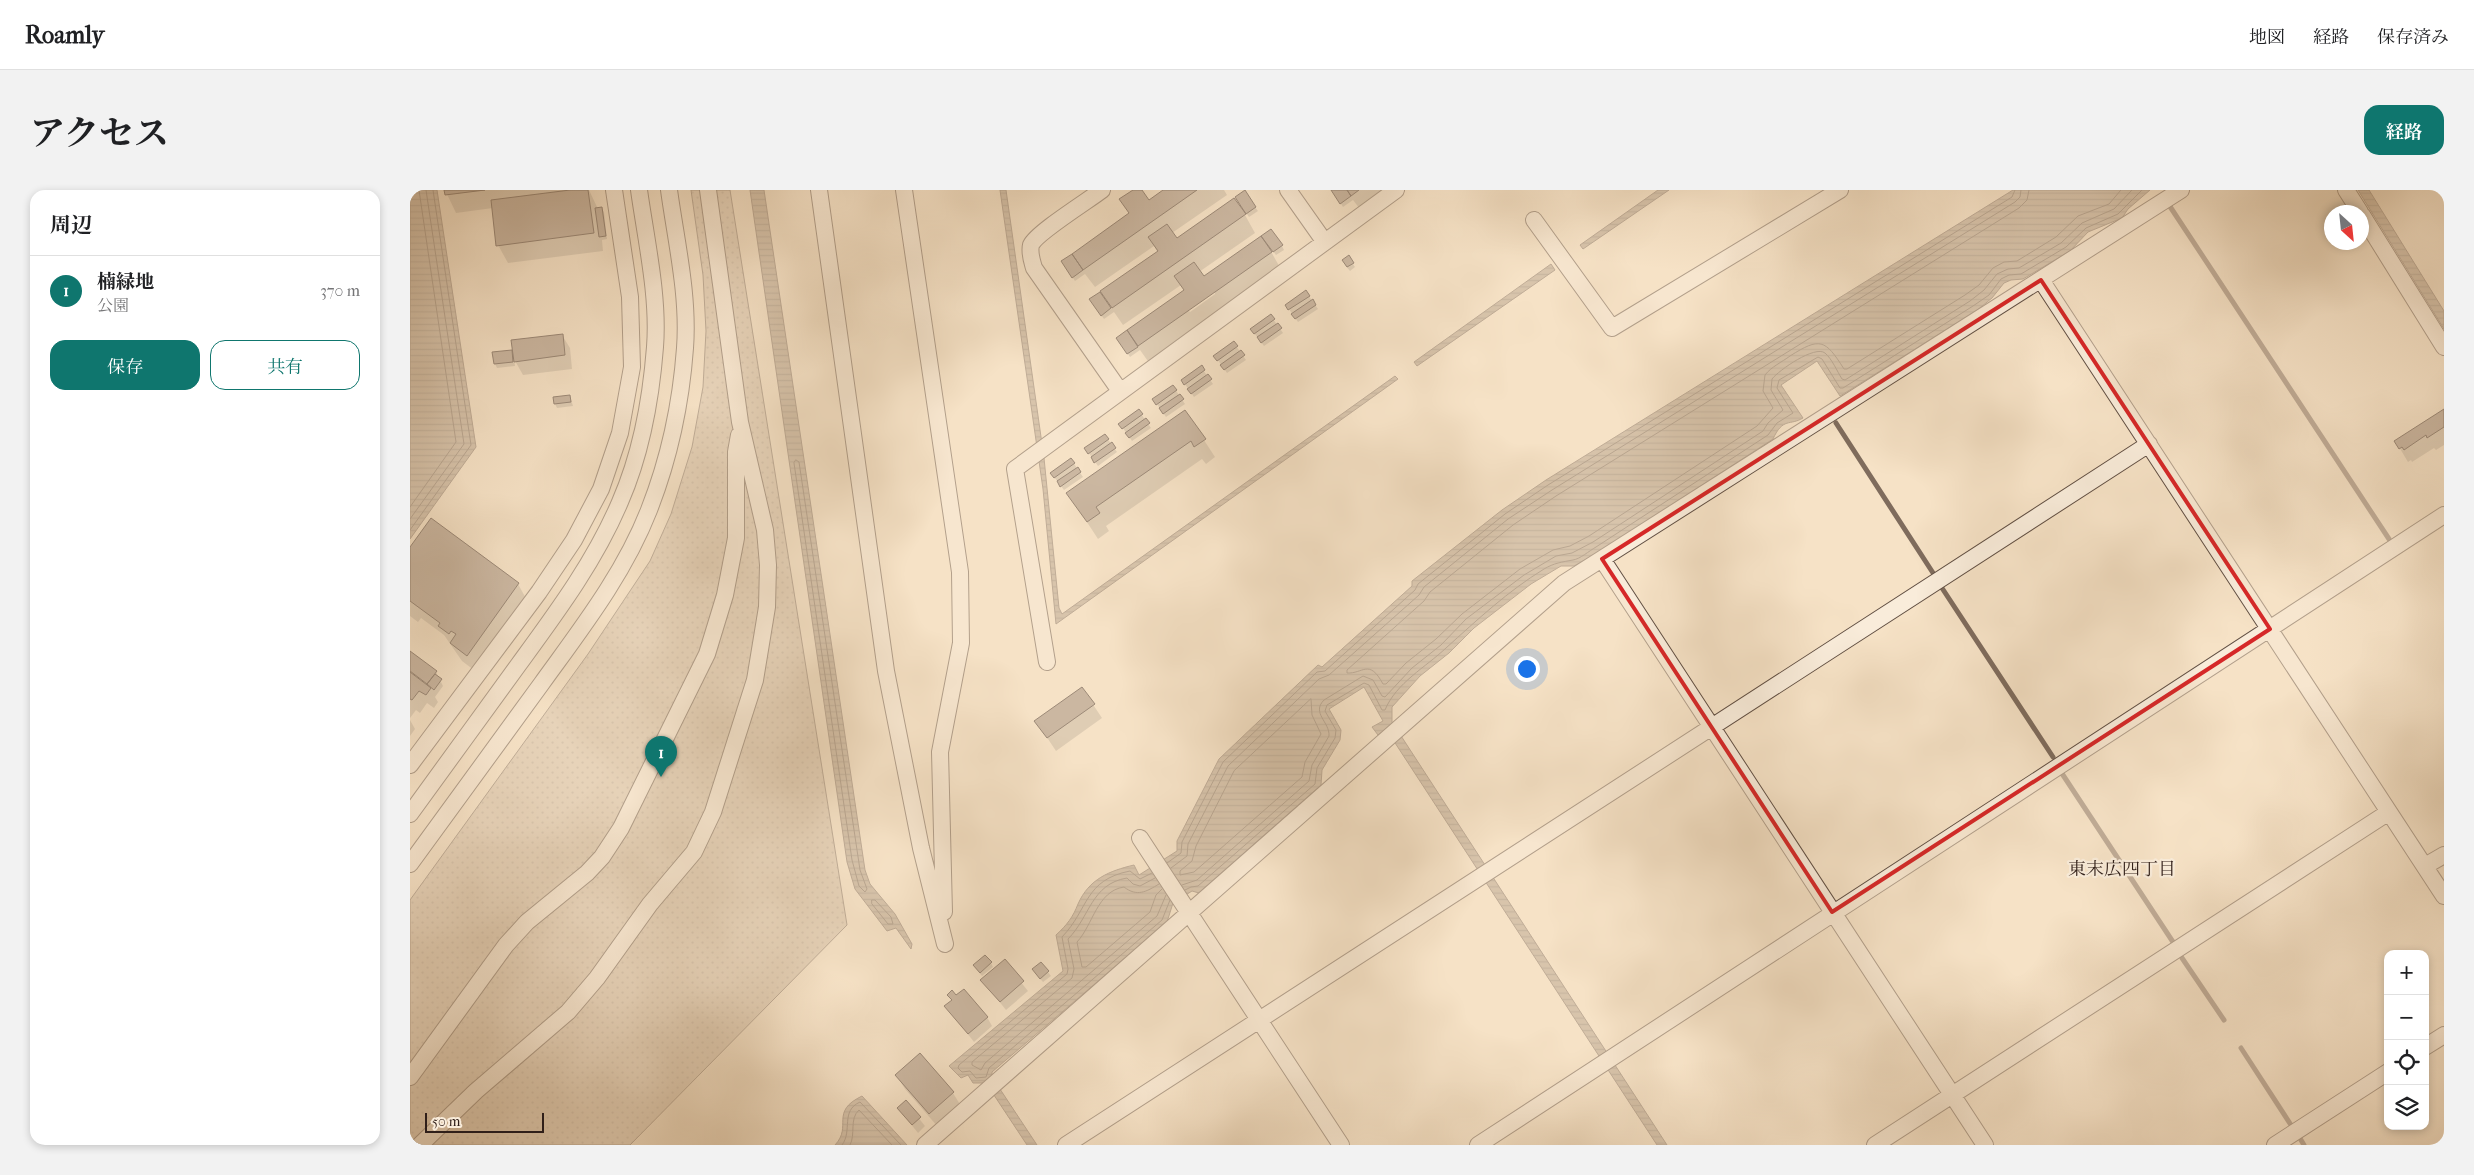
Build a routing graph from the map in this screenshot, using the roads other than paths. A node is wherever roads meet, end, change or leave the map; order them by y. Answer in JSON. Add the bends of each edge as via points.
{"nodes":[{"id":1,"x":614,"y":190,"type":"edge"},
{"id":2,"x":639,"y":190,"type":"edge"},
{"id":3,"x":669,"y":190,"type":"edge"},
{"id":4,"x":708,"y":190,"type":"edge"},
{"id":5,"x":819,"y":190,"type":"edge"},
{"id":6,"x":904,"y":190,"type":"edge"},
{"id":7,"x":1102,"y":190,"type":"edge"},
{"id":8,"x":1288,"y":190,"type":"edge"},
{"id":9,"x":1396,"y":190,"type":"edge"},
{"id":10,"x":1840,"y":190,"type":"edge"},
{"id":11,"x":2182,"y":190,"type":"edge"},
{"id":12,"x":2346,"y":190,"type":"edge"},
{"id":13,"x":2355,"y":205,"type":"edge"},
{"id":14,"x":1534,"y":220,"type":"dead end"},
{"id":15,"x":2369,"y":227,"type":"edge"},
{"id":16,"x":1324,"y":241,"type":"junction"},
{"id":17,"x":2041,"y":280,"type":"junction"},
{"id":18,"x":2444,"y":348,"type":"edge"},
{"id":19,"x":1120,"y":392,"type":"junction"},
{"id":20,"x":740,"y":422,"type":"junction"},
{"id":21,"x":2149,"y":444,"type":"junction"},
{"id":22,"x":2444,"y":515,"type":"edge"},
{"id":23,"x":1602,"y":559,"type":"junction"},
{"id":24,"x":2270,"y":629,"type":"junction"},
{"id":25,"x":1047,"y":662,"type":"dead end"},
{"id":26,"x":1711,"y":727,"type":"junction"},
{"id":27,"x":410,"y":765,"type":"edge"},
{"id":28,"x":2389,"y":812,"type":"junction"},
{"id":29,"x":410,"y":814,"type":"edge"},
{"id":30,"x":1144,"y":844,"type":"dead end"},
{"id":31,"x":2444,"y":855,"type":"edge"},
{"id":32,"x":410,"y":864,"type":"edge"},
{"id":33,"x":2425,"y":866,"type":"junction"},
{"id":34,"x":2444,"y":896,"type":"edge"},
{"id":35,"x":1187,"y":908,"type":"junction"},
{"id":36,"x":1832,"y":912,"type":"junction"},
{"id":37,"x":1259,"y":1020,"type":"junction"},
{"id":38,"x":2444,"y":1035,"type":"edge"},
{"id":39,"x":2429,"y":1044,"type":"edge"},
{"id":40,"x":2384,"y":1075,"type":"edge"},
{"id":41,"x":410,"y":1077,"type":"edge"},
{"id":42,"x":1952,"y":1095,"type":"junction"},
{"id":43,"x":420,"y":1145,"type":"edge"},
{"id":44,"x":925,"y":1145,"type":"edge"},
{"id":45,"x":1066,"y":1145,"type":"edge"},
{"id":46,"x":1341,"y":1145,"type":"edge"},
{"id":47,"x":1478,"y":1145,"type":"edge"},
{"id":48,"x":1875,"y":1145,"type":"edge"},
{"id":49,"x":1985,"y":1145,"type":"edge"},
{"id":50,"x":2275,"y":1145,"type":"edge"}],
"edges":[{"from":1,"to":27,"type":"street","via":[[630,297],[632,367],[620,433],[601,489],[574,540],[544,585]]},
{"from":2,"to":29,"type":"street","via":[[653,289],[656,346],[648,405],[637,453],[621,500],[599,546],[565,601]]},
{"from":3,"to":32,"type":"street","via":[[683,286],[685,347],[666,461],[648,511],[625,560],[590,617]]},
{"from":4,"to":20,"type":"street"},
{"from":5,"to":6,"type":"street","via":[[886,671],[921,848],[944,944],[940,752],[961,643],[960,572]]},
{"from":7,"to":19,"type":"street","via":[[1042,232],[1032,244],[1030,256],[1034,268]]},
{"from":8,"to":16,"type":"street"},
{"from":9,"to":16,"type":"street"},
{"from":10,"to":14,"type":"street","via":[[1612,328]]},
{"from":11,"to":17,"type":"street"},
{"from":12,"to":13,"type":"street"},
{"from":15,"to":18,"type":"street"},
{"from":16,"to":19,"type":"street"},
{"from":17,"to":21,"type":"street"},
{"from":17,"to":23,"type":"street"},
{"from":19,"to":25,"type":"street","via":[[1015,469]]},
{"from":20,"to":41,"type":"street","via":[[736,452],[736,538],[725,595],[707,654],[639,793],[614,842],[602,857],[527,922],[506,945]]},
{"from":20,"to":43,"type":"street","via":[[765,530],[767,607],[755,680],[713,812],[694,852],[650,904],[574,1005]]},
{"from":21,"to":24,"type":"street"},
{"from":21,"to":26,"type":"street"},
{"from":22,"to":24,"type":"street"},
{"from":23,"to":26,"type":"street"},
{"from":23,"to":35,"type":"street","via":[[1564,583],[1394,733]]},
{"from":24,"to":28,"type":"street"},
{"from":24,"to":36,"type":"street"},
{"from":26,"to":36,"type":"street"},
{"from":26,"to":37,"type":"street"},
{"from":28,"to":33,"type":"street"},
{"from":28,"to":42,"type":"street"},
{"from":30,"to":35,"type":"street"},
{"from":31,"to":33,"type":"street"},
{"from":33,"to":34,"type":"street"},
{"from":35,"to":37,"type":"street"},
{"from":35,"to":44,"type":"street"},
{"from":36,"to":42,"type":"street"},
{"from":36,"to":47,"type":"street"},
{"from":37,"to":45,"type":"street"},
{"from":37,"to":46,"type":"street"},
{"from":38,"to":39,"type":"street"},
{"from":40,"to":50,"type":"street"},
{"from":42,"to":48,"type":"street"},
{"from":42,"to":49,"type":"street"}]}
